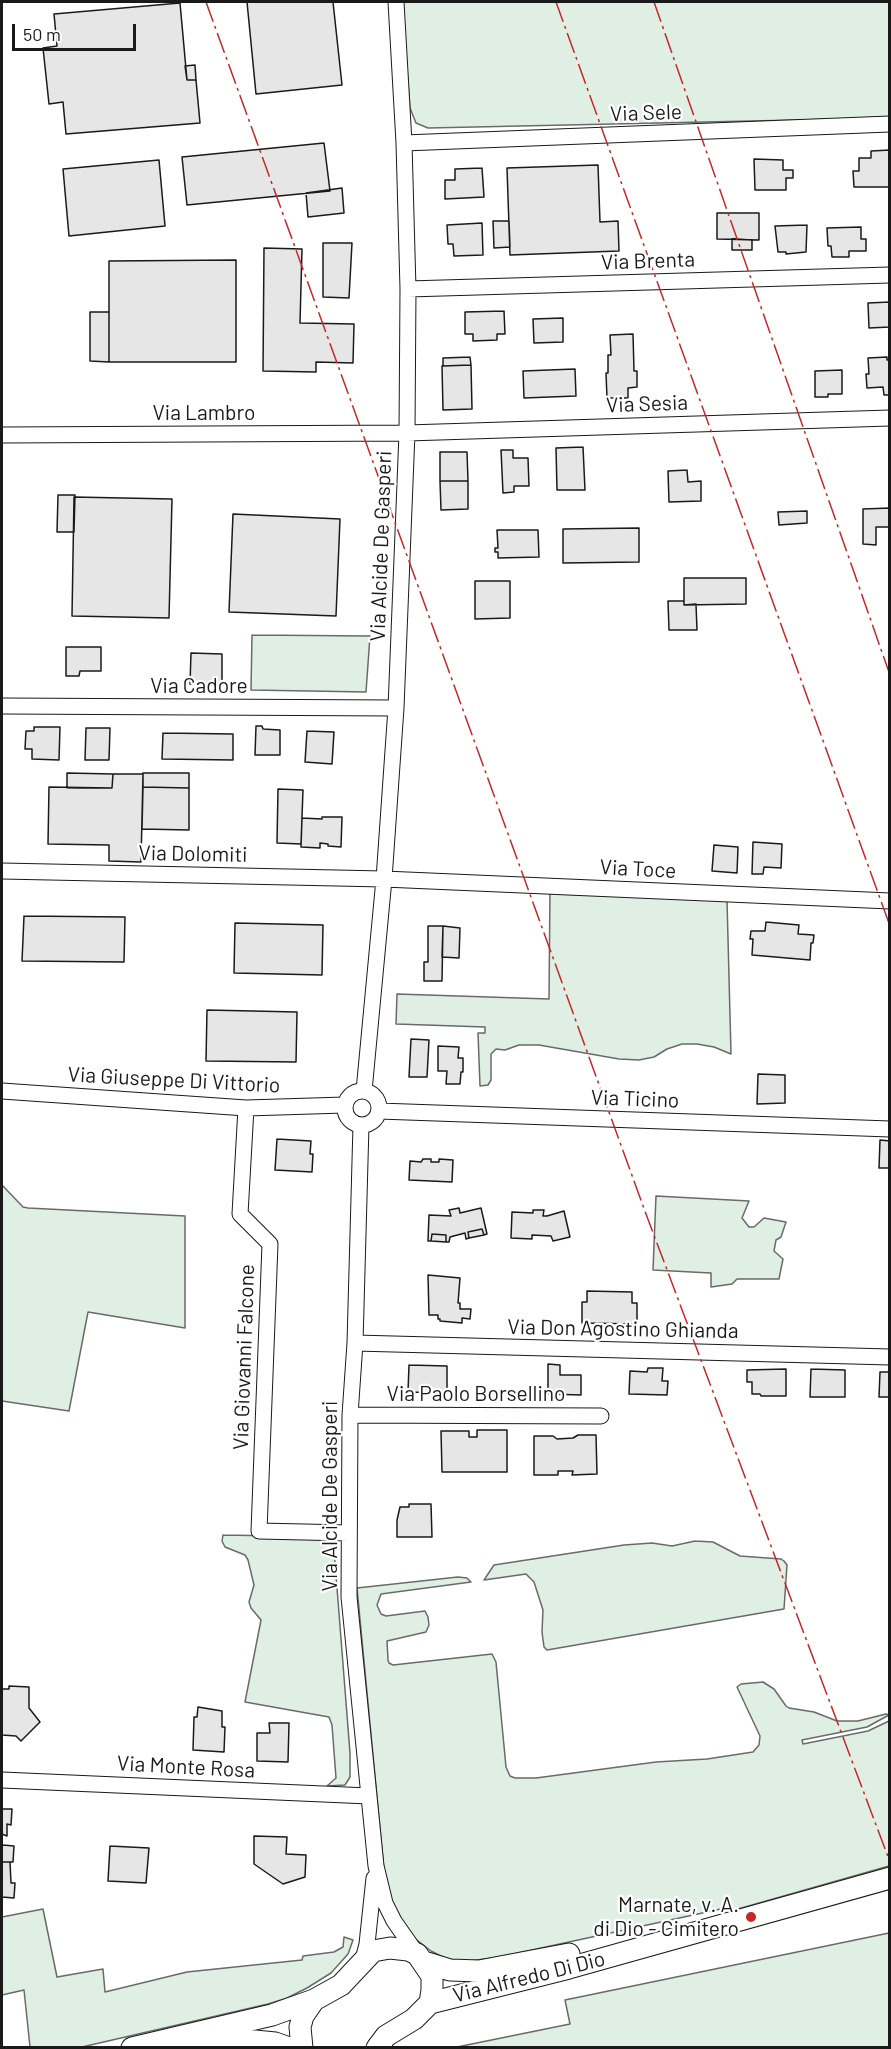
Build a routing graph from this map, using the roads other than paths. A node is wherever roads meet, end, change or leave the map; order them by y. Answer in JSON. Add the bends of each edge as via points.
{"nodes":[{"id":1,"x":396,"y":2,"type":"edge"},
{"id":2,"x":890,"y":124,"type":"edge"},
{"id":3,"x":404,"y":143,"type":"junction"},
{"id":4,"x":890,"y":274,"type":"edge"},
{"id":5,"x":408,"y":289,"type":"junction"},
{"id":6,"x":890,"y":418,"type":"edge"},
{"id":7,"x":407,"y":433,"type":"junction"},
{"id":8,"x":2,"y":435,"type":"edge"},
{"id":9,"x":2,"y":706,"type":"edge"},
{"id":10,"x":396,"y":708,"type":"junction"},
{"id":11,"x":2,"y":871,"type":"edge"},
{"id":12,"x":384,"y":879,"type":"junction"},
{"id":13,"x":890,"y":901,"type":"edge"},
{"id":14,"x":2,"y":1091,"type":"edge"},
{"id":15,"x":364,"y":1091,"type":"junction"},
{"id":16,"x":345,"y":1105,"type":"junction"},
{"id":17,"x":246,"y":1108,"type":"junction"},
{"id":18,"x":379,"y":1111,"type":"junction"},
{"id":19,"x":361,"y":1125,"type":"junction"},
{"id":20,"x":890,"y":1129,"type":"edge"},
{"id":21,"x":355,"y":1343,"type":"junction"},
{"id":22,"x":890,"y":1357,"type":"edge"},
{"id":23,"x":350,"y":1414,"type":"junction"},
{"id":24,"x":601,"y":1416,"type":"dead end"},
{"id":25,"x":349,"y":1533,"type":"junction"},
{"id":26,"x":2,"y":1779,"type":"edge"},
{"id":27,"x":369,"y":1796,"type":"junction"},
{"id":28,"x":375,"y":1866,"type":"junction"},
{"id":29,"x":890,"y":1878,"type":"edge"},
{"id":30,"x":732,"y":1922,"type":"junction"},
{"id":31,"x":421,"y":1958,"type":"junction"},
{"id":32,"x":363,"y":1959,"type":"junction"},
{"id":33,"x":314,"y":2000,"type":"junction"},
{"id":34,"x":430,"y":2003,"type":"junction"},
{"id":35,"x":132,"y":2048,"type":"edge"},
{"id":36,"x":193,"y":2048,"type":"edge"},
{"id":37,"x":289,"y":2048,"type":"edge"},
{"id":38,"x":302,"y":2048,"type":"edge"},
{"id":39,"x":377,"y":2048,"type":"edge"}],
"edges":[{"from":1,"to":3,"type":"street","name":"Via Alcide De Gasperi"},
{"from":2,"to":3,"type":"street","name":"Via Sele"},
{"from":3,"to":5,"type":"street","name":"Via Alcide De Gasperi"},
{"from":4,"to":5,"type":"street","name":"Via Brenta"},
{"from":5,"to":7,"type":"street","name":"Via Alcide De Gasperi"},
{"from":6,"to":7,"type":"street","name":"Via Sesia"},
{"from":7,"to":8,"type":"street","name":"Via Lambro"},
{"from":7,"to":10,"type":"street","name":"Via Alcide De Gasperi"},
{"from":9,"to":10,"type":"street","name":"Via Cadore"},
{"from":10,"to":12,"type":"street","name":"Via Alcide De Gasperi"},
{"from":11,"to":12,"type":"street","name":"Via Dolomiti"},
{"from":12,"to":13,"type":"street","name":"Via Toce"},
{"from":12,"to":15,"type":"street","name":"Via Alcide De Gasperi"},
{"from":14,"to":17,"type":"street","name":"Via Giuseppe Di Vittorio"},
{"from":15,"to":16,"type":"street","via":[[350,1096]]},
{"from":15,"to":18,"type":"street","via":[[377,1100]]},
{"from":16,"to":17,"type":"street","name":"Via Giuseppe Di Vittorio"},
{"from":16,"to":19,"type":"street","via":[[347,1116]]},
{"from":17,"to":25,"type":"street","name":"Via Giovanni Falcone","via":[[240,1214],[270,1244],[259,1531]]},
{"from":18,"to":19,"type":"street","via":[[374,1120]]},
{"from":18,"to":20,"type":"street","name":"Via Ticino"},
{"from":19,"to":21,"type":"street","name":"Via Alcide De Gasperi"},
{"from":21,"to":22,"type":"street","name":"Via Don Agostino Ghianda"},
{"from":21,"to":23,"type":"street","name":"Via Alcide De Gasperi"},
{"from":23,"to":24,"type":"street","name":"Via Paolo Borsellino"},
{"from":23,"to":25,"type":"street","name":"Via Alcide De Gasperi"},
{"from":25,"to":27,"type":"street","name":"Via Alcide De Gasperi","via":[[349,1597]]},
{"from":26,"to":27,"type":"street","name":"Via Monte Rosa"},
{"from":27,"to":28,"type":"street","name":"Via Alcide De Gasperi"},
{"from":28,"to":31,"type":"street","name":"Via Alcide De Gasperi","via":[[394,1921]]},
{"from":28,"to":32,"type":"street","name":"Via Alcide De Gasperi"},
{"from":29,"to":30,"type":"main road","name":"Via Alfredo Di Dio"},
{"from":30,"to":31,"type":"main road","name":"Via Alfredo Di Dio","via":[[492,1970],[464,1972]]},
{"from":30,"to":34,"type":"main road","name":"Via Alfredo Di Dio"},
{"from":31,"to":32,"type":"main road","name":"Via Alfredo Di Dio","via":[[390,1947]]},
{"from":31,"to":34,"type":"main road","via":[[432,1976]]},
{"from":32,"to":33,"type":"main road","via":[[350,1978]]},
{"from":33,"to":35,"type":"main road","via":[[272,2015]]},
{"from":33,"to":38,"type":"main road","via":[[300,2027]]},
{"from":34,"to":39,"type":"main road","via":[[414,2019],[386,2036]]},
{"from":36,"to":37,"type":"main road","via":[[255,2041]]}]}
